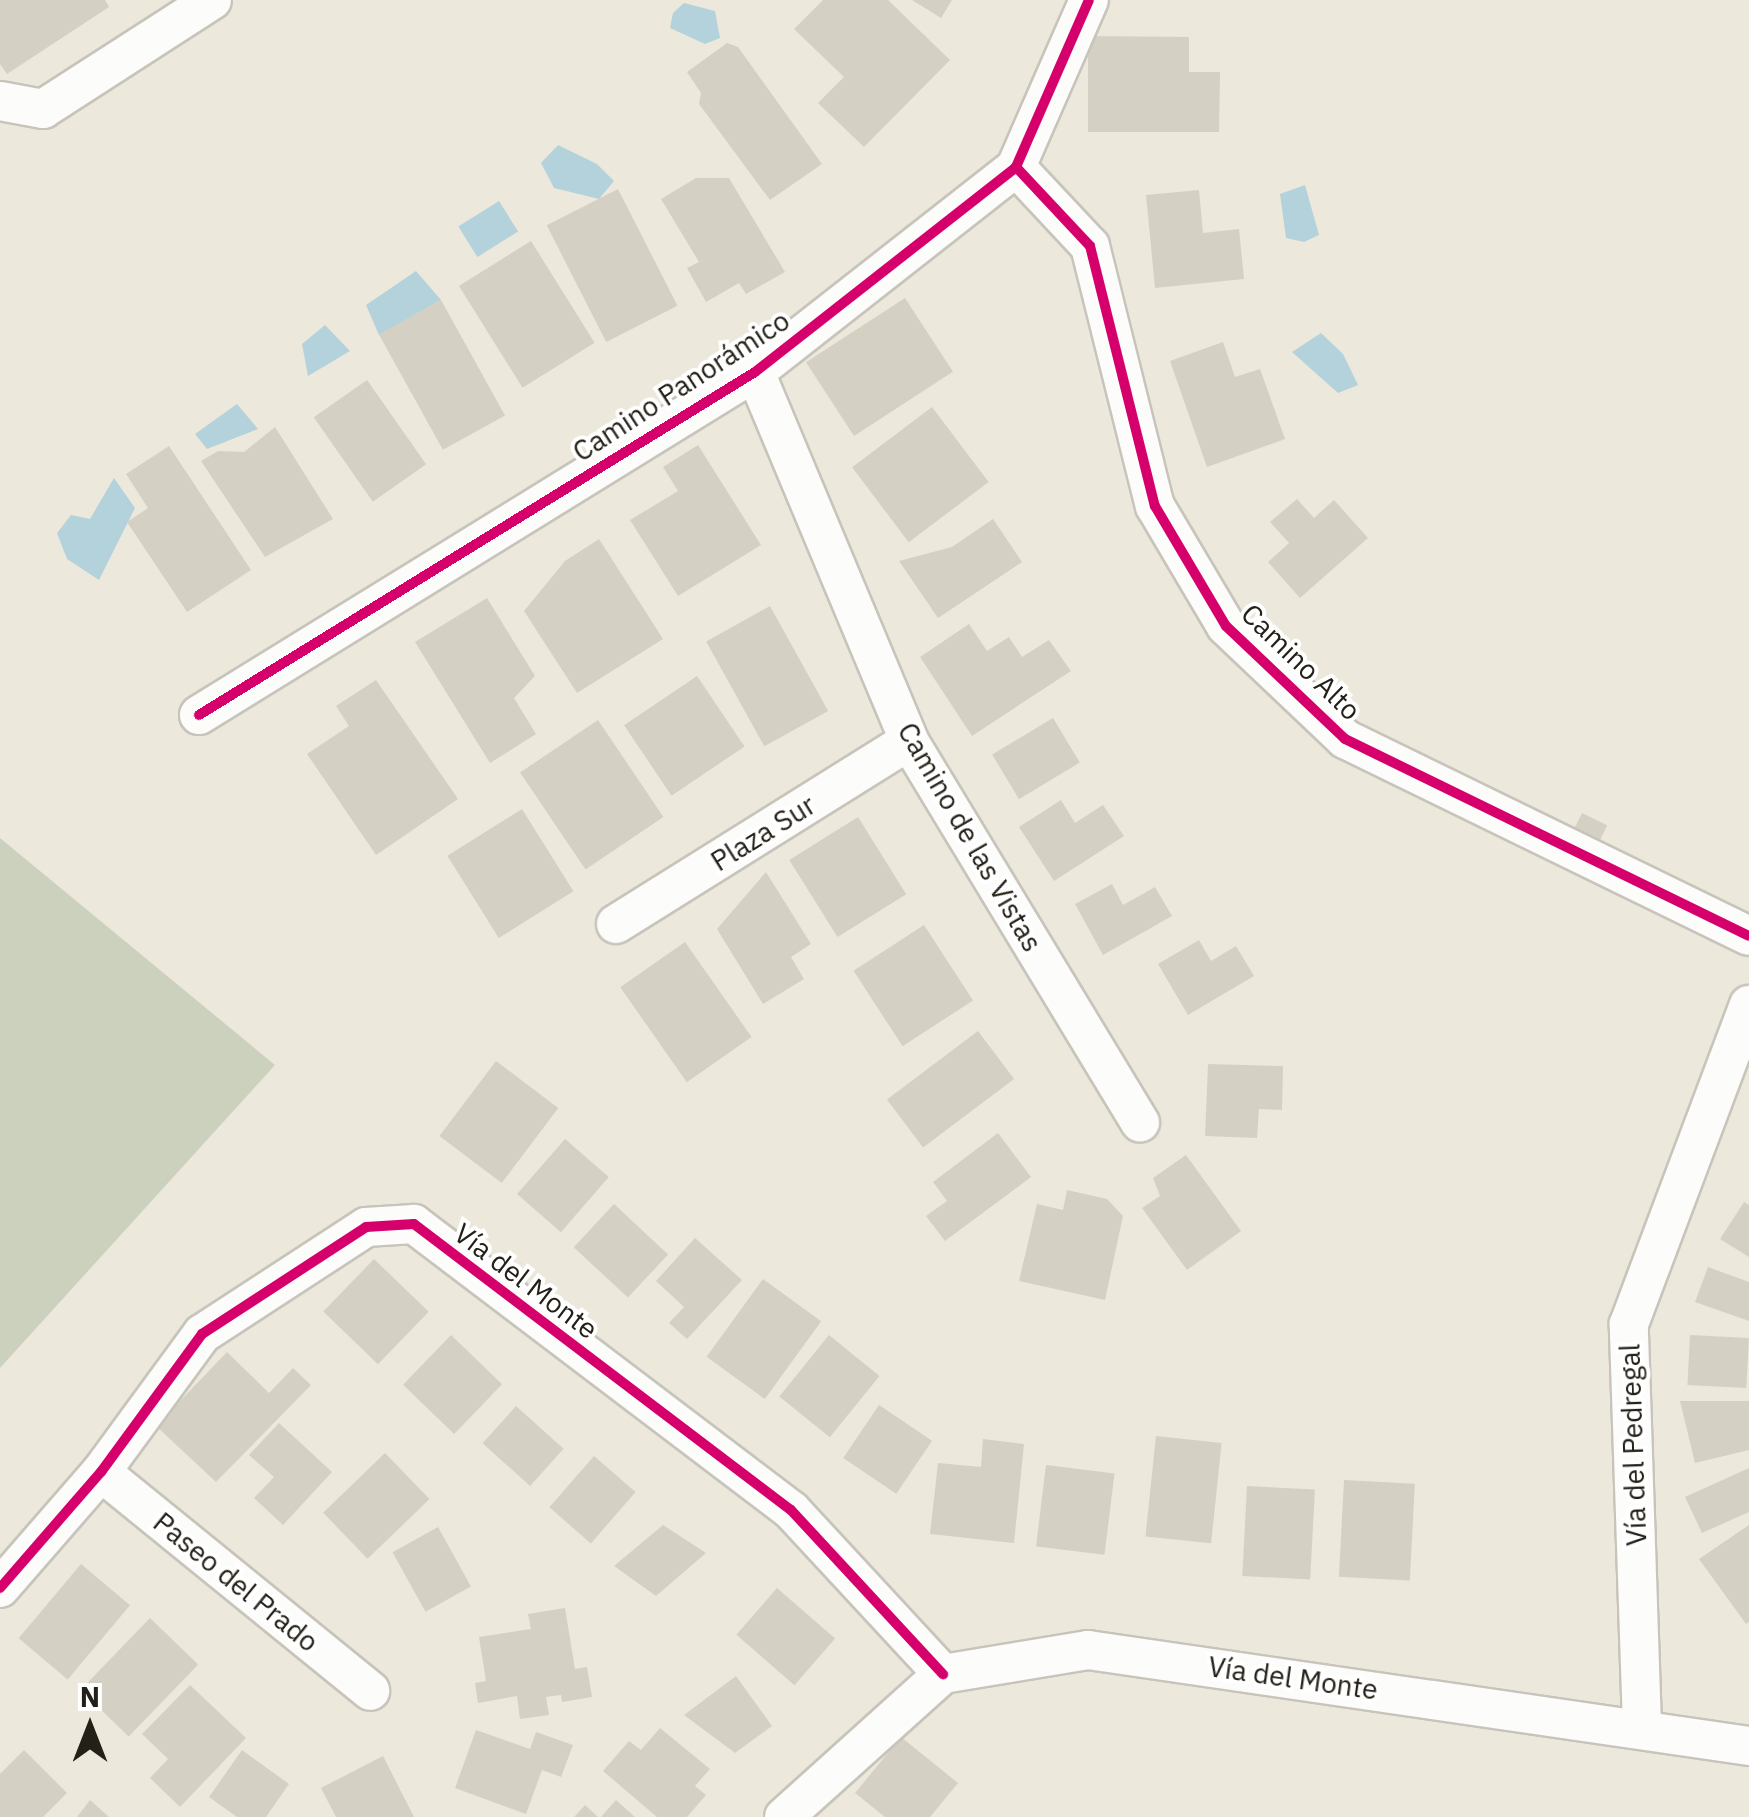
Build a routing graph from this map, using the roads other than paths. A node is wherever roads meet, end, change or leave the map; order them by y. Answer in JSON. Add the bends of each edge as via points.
{"nodes":[{"id":1,"x":212,"y":0,"type":"edge"},
{"id":2,"x":1089,"y":0,"type":"edge"},
{"id":3,"x":2,"y":101,"type":"edge"},
{"id":4,"x":1016,"y":167,"type":"junction"},
{"id":5,"x":756,"y":372,"type":"junction"},
{"id":6,"x":199,"y":715,"type":"dead end"},
{"id":7,"x":910,"y":741,"type":"junction"},
{"id":8,"x":616,"y":924,"type":"dead end"},
{"id":9,"x":1749,"y":936,"type":"edge"},
{"id":10,"x":1749,"y":1006,"type":"edge"},
{"id":11,"x":1140,"y":1124,"type":"dead end"},
{"id":12,"x":102,"y":1472,"type":"junction"},
{"id":13,"x":0,"y":1588,"type":"edge"},
{"id":14,"x":944,"y":1674,"type":"junction"},
{"id":15,"x":370,"y":1692,"type":"dead end"},
{"id":16,"x":1642,"y":1726,"type":"junction"},
{"id":17,"x":1749,"y":1746,"type":"edge"},
{"id":18,"x":784,"y":1817,"type":"edge"}],
"edges":[{"from":1,"to":3,"type":"street","via":[[43,109]]},
{"from":2,"to":4,"type":"street","name":"Camino Panorámico"},
{"from":4,"to":5,"type":"street","name":"Camino Panorámico"},
{"from":4,"to":9,"type":"street","name":"Camino Alto","via":[[1090,246],[1156,506],[1226,626],[1346,738]]},
{"from":5,"to":6,"type":"street","name":"Camino Panorámico"},
{"from":5,"to":7,"type":"street","name":"Camino de las Vistas"},
{"from":7,"to":8,"type":"street","name":"Plaza Sur"},
{"from":7,"to":11,"type":"street","name":"Camino de las Vistas"},
{"from":10,"to":16,"type":"street","name":"Vía del Pedregal","via":[[1629,1324]]},
{"from":12,"to":13,"type":"street","name":"Vía del Monte"},
{"from":12,"to":14,"type":"street","name":"Vía del Monte","via":[[202,1334],[366,1226],[414,1224],[791,1510]]},
{"from":12,"to":15,"type":"street","name":"Paseo del Prado"},
{"from":14,"to":16,"type":"street","name":"Vía del Monte","via":[[1088,1650]]},
{"from":14,"to":18,"type":"street"},
{"from":16,"to":17,"type":"street","name":"Vía del Monte"}]}
